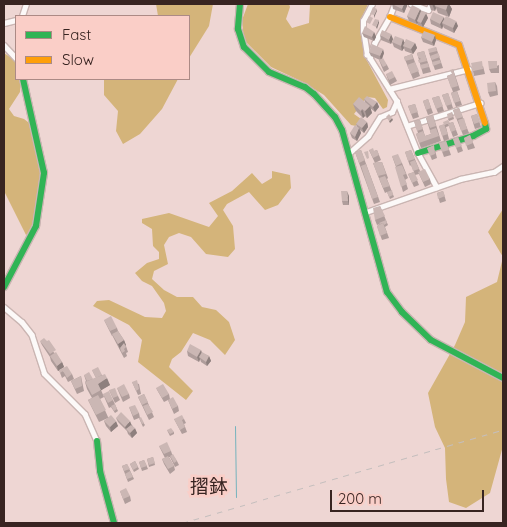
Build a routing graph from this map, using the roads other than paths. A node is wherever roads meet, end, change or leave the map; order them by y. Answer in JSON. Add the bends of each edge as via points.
{"nodes":[{"id":1,"x":240,"y":4,"type":"edge"},
{"id":2,"x":372,"y":4,"type":"edge"},
{"id":3,"x":395,"y":4,"type":"edge"},
{"id":4,"x":411,"y":4,"type":"edge"},
{"id":5,"x":431,"y":4,"type":"edge"},
{"id":6,"x":390,"y":17,"type":"junction"},
{"id":7,"x":4,"y":45,"type":"edge"},
{"id":8,"x":370,"y":55,"type":"junction"},
{"id":9,"x":15,"y":57,"type":"edge"},
{"id":10,"x":469,"y":69,"type":"junction"},
{"id":11,"x":23,"y":80,"type":"edge"},
{"id":12,"x":389,"y":89,"type":"junction"},
{"id":13,"x":397,"y":101,"type":"junction"},
{"id":14,"x":480,"y":103,"type":"junction"},
{"id":15,"x":407,"y":126,"type":"junction"},
{"id":16,"x":418,"y":152,"type":"junction"},
{"id":17,"x":348,"y":154,"type":"junction"},
{"id":18,"x":503,"y":166,"type":"edge"},
{"id":19,"x":436,"y":187,"type":"junction"},
{"id":20,"x":366,"y":212,"type":"junction"},
{"id":21,"x":4,"y":286,"type":"edge"},
{"id":22,"x":4,"y":302,"type":"edge"},
{"id":23,"x":5,"y":308,"type":"edge"},
{"id":24,"x":503,"y":378,"type":"edge"},
{"id":25,"x":97,"y":441,"type":"joint"},
{"id":26,"x":114,"y":523,"type":"edge"}],
"edges":[{"from":1,"to":17,"type":"street","via":[[238,29],[244,47],[269,72],[304,86],[314,94],[335,117]]},
{"from":2,"to":8,"type":"street","via":[[363,21],[367,55]]},
{"from":3,"to":6,"type":"street"},
{"from":4,"to":5,"type":"street","via":[[428,10]]},
{"from":6,"to":8,"type":"street"},
{"from":6,"to":10,"type":"street","via":[[453,41],[459,45]]},
{"from":7,"to":9,"type":"street"},
{"from":8,"to":12,"type":"street"},
{"from":10,"to":12,"type":"street"},
{"from":10,"to":14,"type":"street"},
{"from":11,"to":21,"type":"street","via":[[44,173],[36,226]]},
{"from":12,"to":13,"type":"street"},
{"from":13,"to":15,"type":"street"},
{"from":13,"to":17,"type":"street","via":[[392,112],[380,117],[368,136]]},
{"from":14,"to":15,"type":"street"},
{"from":14,"to":16,"type":"street","via":[[486,129]]},
{"from":15,"to":16,"type":"street"},
{"from":16,"to":19,"type":"street"},
{"from":17,"to":20,"type":"street"},
{"from":18,"to":19,"type":"street","via":[[494,172]]},
{"from":19,"to":20,"type":"street"},
{"from":20,"to":24,"type":"street","via":[[387,292],[402,312],[431,340]]},
{"from":22,"to":23,"type":"street"},
{"from":23,"to":25,"type":"street","via":[[32,335],[44,373],[85,414]]},
{"from":25,"to":26,"type":"street","via":[[100,471]]}]}
